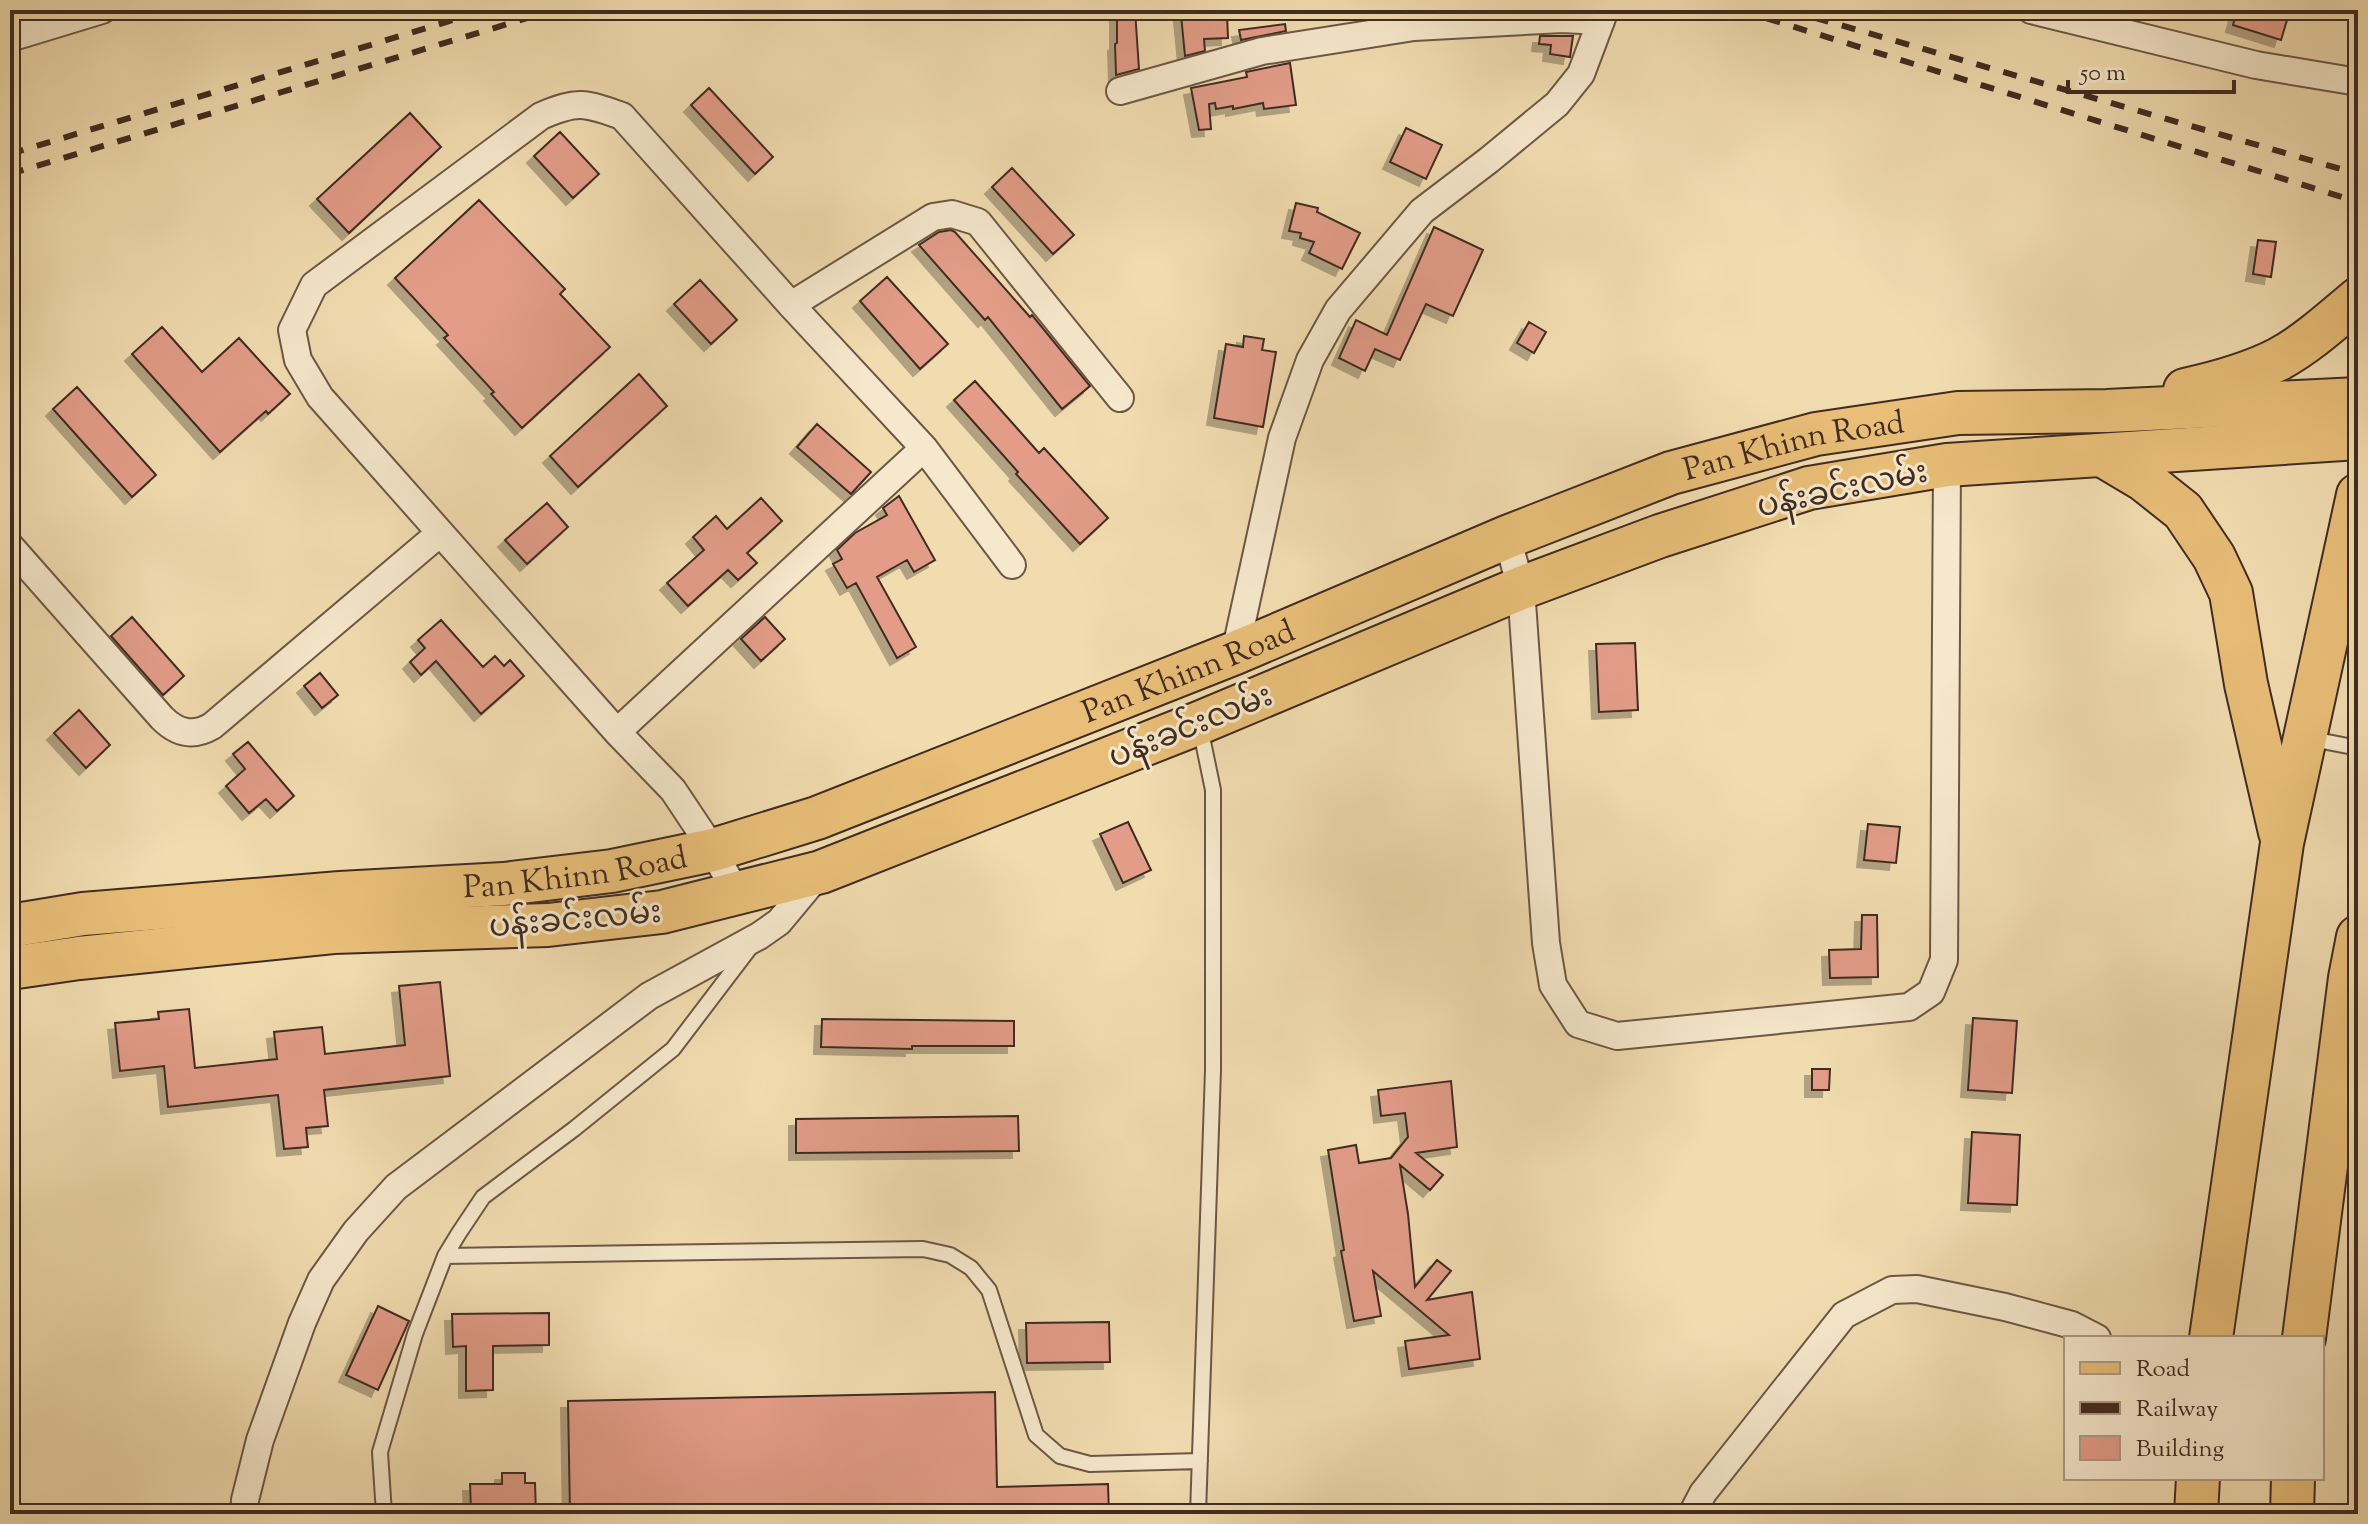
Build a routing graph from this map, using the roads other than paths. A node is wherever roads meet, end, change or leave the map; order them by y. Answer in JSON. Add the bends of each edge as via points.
{"nodes":[{"id":1,"x":102,"y":10,"type":"edge"},
{"id":2,"x":2031,"y":10,"type":"edge"},
{"id":3,"x":1603,"y":16,"type":"edge"},
{"id":4,"x":10,"y":38,"type":"edge"},
{"id":5,"x":2358,"y":82,"type":"edge"},
{"id":6,"x":1120,"y":91,"type":"dead end"},
{"id":7,"x":2358,"y":299,"type":"edge"},
{"id":8,"x":791,"y":305,"type":"junction"},
{"id":9,"x":1120,"y":398,"type":"dead end"},
{"id":10,"x":2358,"y":399,"type":"edge"},
{"id":11,"x":2107,"y":411,"type":"junction"},
{"id":12,"x":2358,"y":438,"type":"edge"},
{"id":13,"x":924,"y":448,"type":"junction"},
{"id":14,"x":2102,"y":455,"type":"junction"},
{"id":15,"x":1947,"y":465,"type":"junction"},
{"id":16,"x":2358,"y":495,"type":"edge"},
{"id":17,"x":440,"y":533,"type":"junction"},
{"id":18,"x":1507,"y":537,"type":"junction"},
{"id":19,"x":10,"y":546,"type":"edge"},
{"id":20,"x":1012,"y":565,"type":"dead end"},
{"id":21,"x":1521,"y":588,"type":"junction"},
{"id":22,"x":1235,"y":653,"type":"junction"},
{"id":23,"x":1199,"y":723,"type":"junction"},
{"id":24,"x":617,"y":732,"type":"junction"},
{"id":25,"x":2306,"y":738,"type":"junction"},
{"id":26,"x":2358,"y":748,"type":"edge"},
{"id":27,"x":2282,"y":843,"type":"junction"},
{"id":28,"x":713,"y":850,"type":"junction"},
{"id":29,"x":821,"y":872,"type":"junction"},
{"id":30,"x":736,"y":893,"type":"junction"},
{"id":31,"x":10,"y":926,"type":"edge"},
{"id":32,"x":759,"y":936,"type":"junction"},
{"id":33,"x":2358,"y":937,"type":"edge"},
{"id":34,"x":10,"y":968,"type":"edge"},
{"id":35,"x":445,"y":1256,"type":"junction"},
{"id":36,"x":2093,"y":1336,"type":"edge"},
{"id":37,"x":2211,"y":1336,"type":"edge"},
{"id":38,"x":2304,"y":1336,"type":"edge"},
{"id":39,"x":1200,"y":1461,"type":"junction"},
{"id":40,"x":2198,"y":1480,"type":"edge"},
{"id":41,"x":2293,"y":1480,"type":"edge"},
{"id":42,"x":244,"y":1514,"type":"edge"},
{"id":43,"x":384,"y":1514,"type":"edge"},
{"id":44,"x":1198,"y":1514,"type":"edge"},
{"id":45,"x":1692,"y":1514,"type":"edge"},
{"id":46,"x":2196,"y":1514,"type":"edge"},
{"id":47,"x":2292,"y":1514,"type":"edge"}],
"edges":[{"from":1,"to":4,"type":"street"},
{"from":2,"to":5,"type":"street","via":[[2256,65]]},
{"from":3,"to":6,"type":"street","via":[[1414,27],[1262,51]]},
{"from":3,"to":22,"type":"street","via":[[1581,74],[1557,104],[1422,211],[1338,310],[1310,360],[1282,438]]},
{"from":7,"to":11,"type":"main road","via":[[2278,359],[2216,383]]},
{"from":8,"to":9,"type":"street","via":[[933,217],[952,214],[978,222]]},
{"from":8,"to":13,"type":"street"},
{"from":8,"to":17,"type":"street","via":[[622,116],[590,105],[566,105],[541,116],[314,285],[292,330],[298,360],[320,397]]},
{"from":10,"to":11,"type":"main road","name":"Pan Khinn Road"},
{"from":11,"to":18,"type":"main road","name":"Pan Khinn Road","via":[[1958,413],[1816,434],[1671,473]]},
{"from":12,"to":14,"type":"main road","name":"ပန်းခင်းလမ်း"},
{"from":13,"to":20,"type":"street"},
{"from":13,"to":24,"type":"street"},
{"from":14,"to":15,"type":"main road","name":"ပန်းခင်းလမ်း"},
{"from":14,"to":27,"type":"main road","via":[[2183,511],[2231,593]]},
{"from":15,"to":21,"type":"main road","name":"ပန်းခင်းလမ်း","via":[[1809,488]]},
{"from":15,"to":21,"type":"street","via":[[1944,960],[1931,992],[1909,1007],[1617,1036],[1578,1024],[1553,985],[1546,943]]},
{"from":16,"to":25,"type":"main road"},
{"from":17,"to":19,"type":"street","via":[[212,726],[189,733],[162,718]]},
{"from":17,"to":24,"type":"street"},
{"from":18,"to":21,"type":"street"},
{"from":18,"to":22,"type":"main road","name":"Pan Khinn Road"},
{"from":21,"to":23,"type":"main road","name":"ပန်းခင်းလမ်း"},
{"from":22,"to":28,"type":"main road","name":"Pan Khinn Road","via":[[817,818]]},
{"from":23,"to":29,"type":"main road","name":"ပန်းခင်းလမ်း"},
{"from":23,"to":39,"type":"lane","via":[[1213,790],[1213,1070]]},
{"from":24,"to":28,"type":"street","via":[[673,790]]},
{"from":25,"to":26,"type":"lane"},
{"from":25,"to":27,"type":"main road"},
{"from":27,"to":37,"type":"main road"},
{"from":28,"to":30,"type":"street"},
{"from":28,"to":31,"type":"main road","name":"Pan Khinn Road","via":[[612,871],[504,884],[83,914]]},
{"from":29,"to":30,"type":"main road","name":"ပန်းခင်းလမ်း"},
{"from":29,"to":32,"type":"street","via":[[779,922]]},
{"from":30,"to":34,"type":"main road","name":"ပန်းခင်းလမ်း","via":[[662,912],[548,925],[333,932]]},
{"from":32,"to":35,"type":"lane","via":[[673,1049],[483,1197]]},
{"from":32,"to":42,"type":"street","via":[[649,996],[396,1187],[356,1231],[321,1280],[302,1323],[260,1440]]},
{"from":33,"to":38,"type":"main road"},
{"from":35,"to":39,"type":"lane","via":[[923,1249],[950,1255],[971,1268],[989,1290],[1036,1435],[1060,1456],[1090,1464]]},
{"from":35,"to":43,"type":"lane","via":[[380,1452]]},
{"from":36,"to":45,"type":"street","via":[[2005,1307],[1917,1289],[1892,1290],[1844,1315],[1703,1493]]},
{"from":39,"to":44,"type":"lane"},
{"from":40,"to":46,"type":"main road"},
{"from":41,"to":47,"type":"main road"}]}
